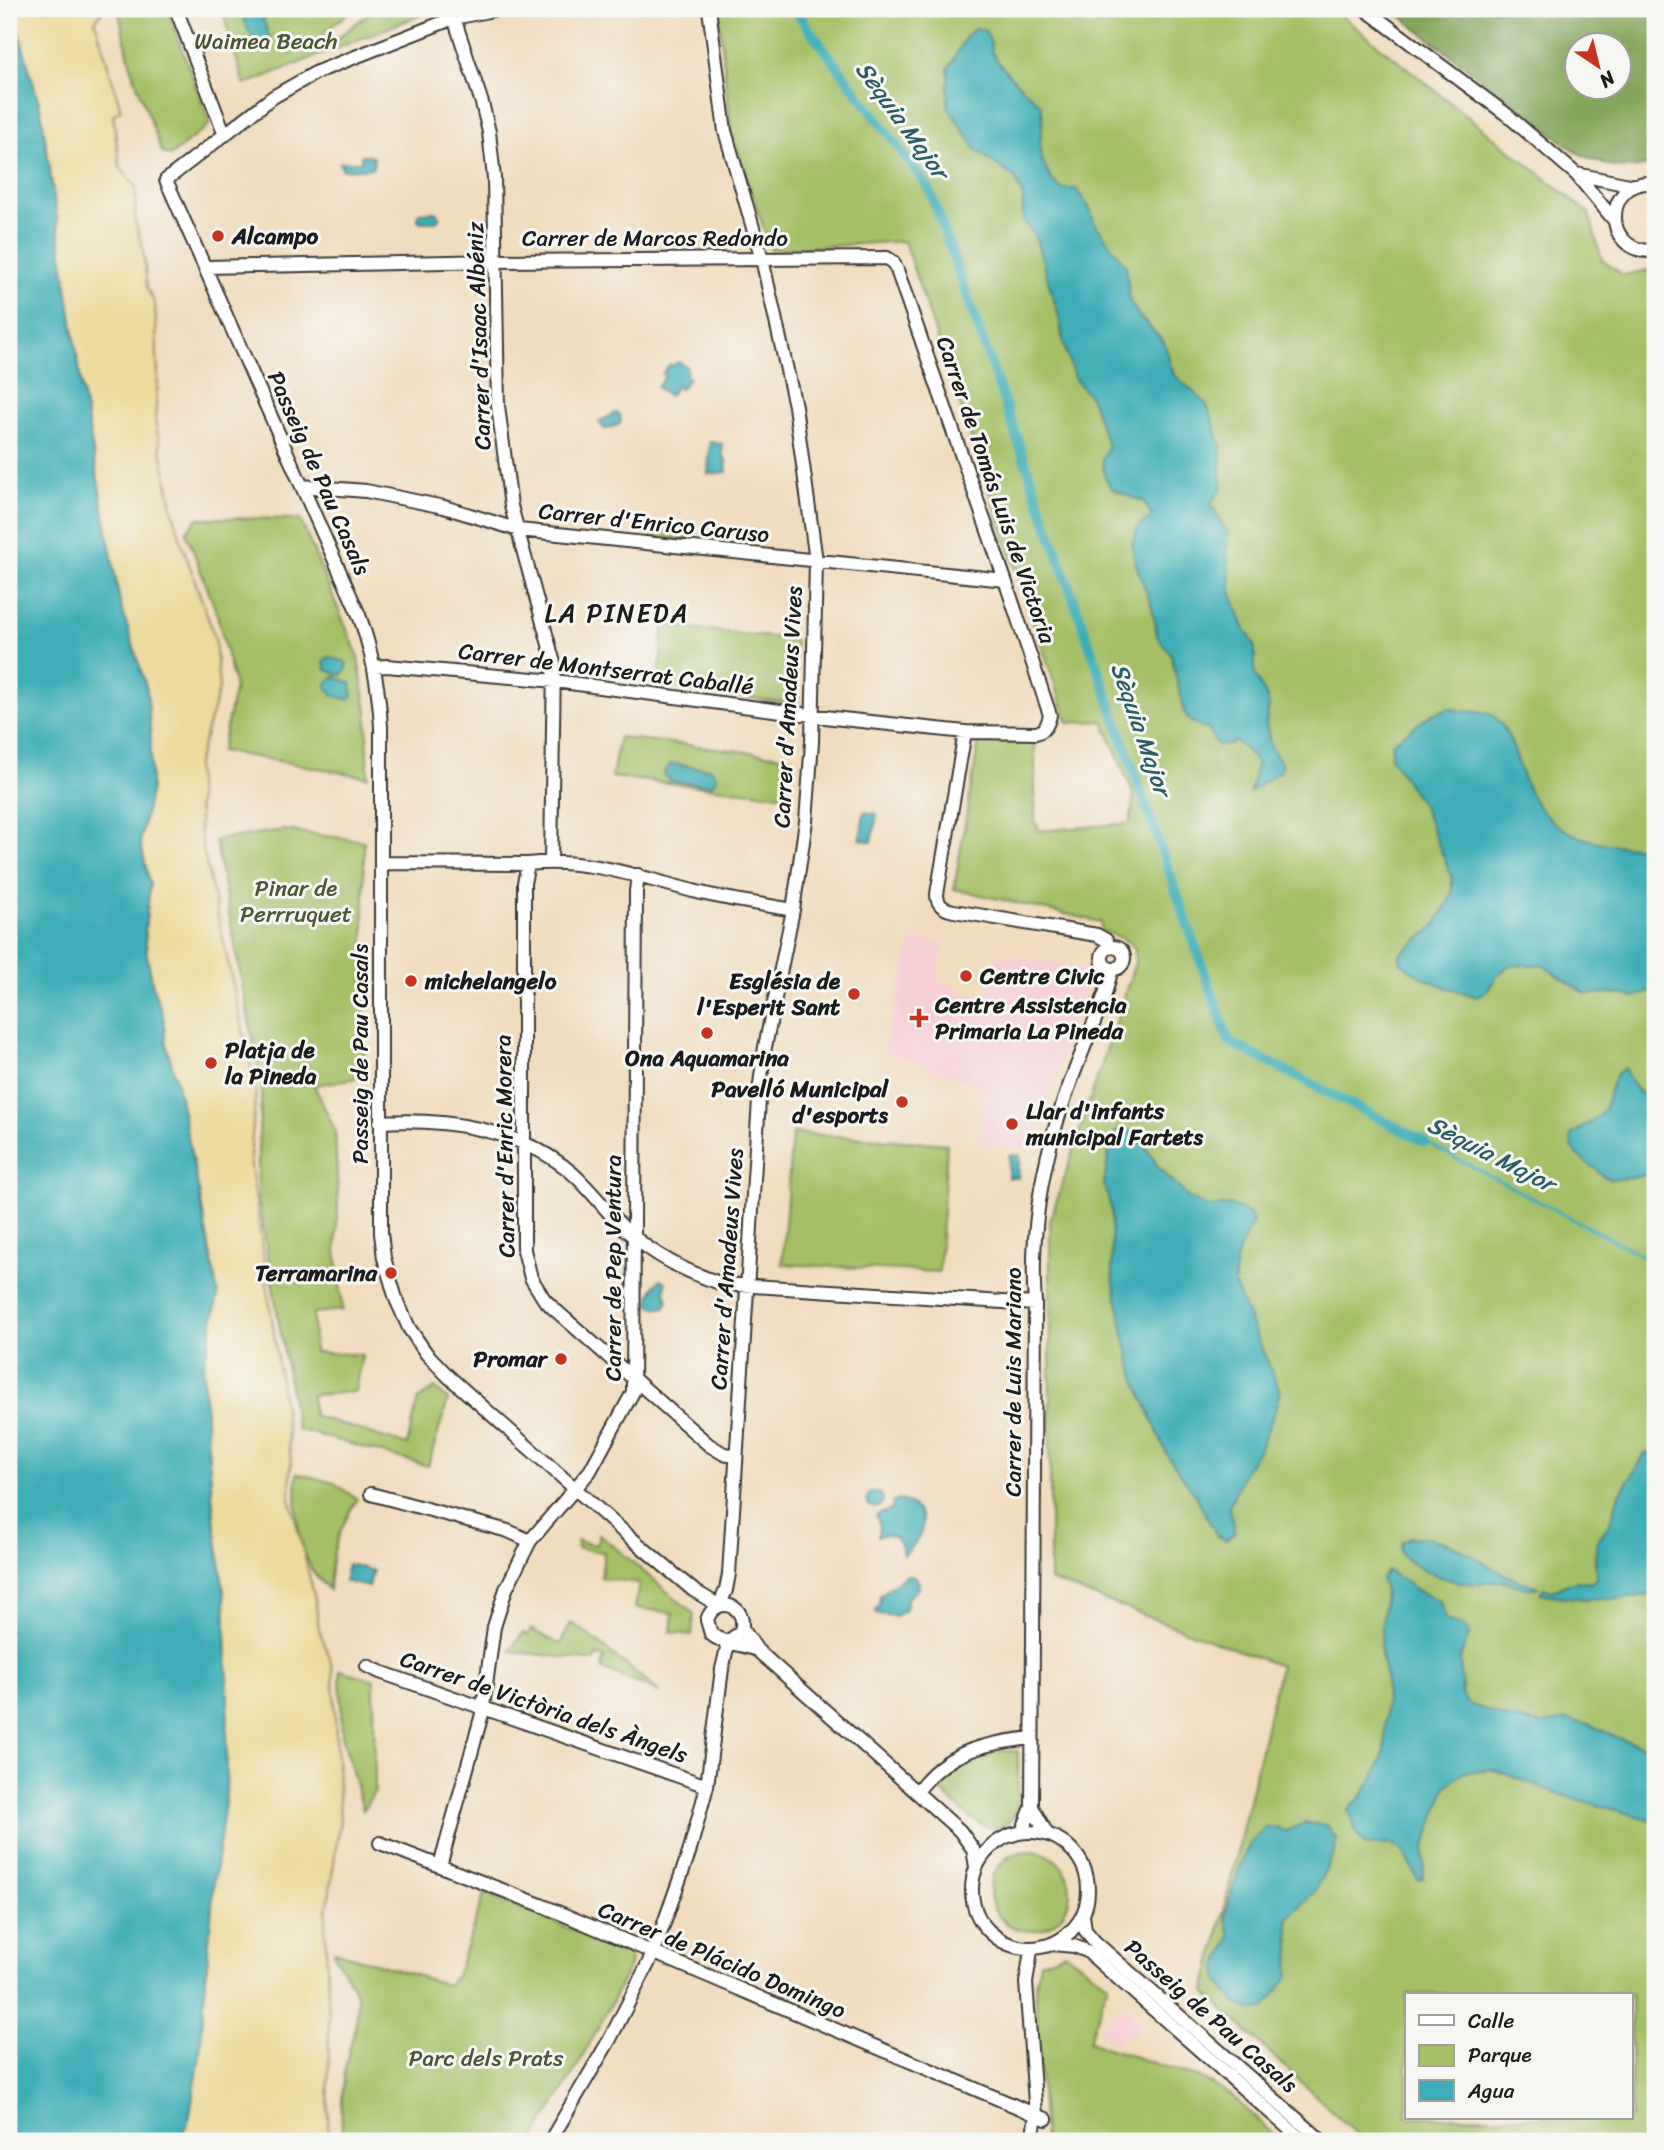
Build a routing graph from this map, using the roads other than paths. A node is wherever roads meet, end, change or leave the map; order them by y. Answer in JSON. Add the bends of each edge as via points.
{"nodes":[{"id":1,"x":176,"y":9,"type":"edge"},
{"id":2,"x":498,"y":9,"type":"edge"},
{"id":3,"x":709,"y":9,"type":"edge"},
{"id":4,"x":1365,"y":9,"type":"edge"},
{"id":5,"x":454,"y":18,"type":"junction"},
{"id":6,"x":225,"y":135,"type":"junction"},
{"id":7,"x":1576,"y":174,"type":"junction"},
{"id":8,"x":1655,"y":183,"type":"edge"},
{"id":9,"x":1634,"y":186,"type":"junction"},
{"id":10,"x":1614,"y":220,"type":"junction"},
{"id":11,"x":1655,"y":251,"type":"edge"},
{"id":12,"x":762,"y":259,"type":"junction"},
{"id":13,"x":495,"y":261,"type":"junction"},
{"id":14,"x":893,"y":262,"type":"joint"},
{"id":15,"x":205,"y":267,"type":"junction"},
{"id":16,"x":302,"y":486,"type":"junction"},
{"id":17,"x":519,"y":530,"type":"junction"},
{"id":18,"x":816,"y":561,"type":"junction"},
{"id":19,"x":1005,"y":580,"type":"junction"},
{"id":20,"x":374,"y":667,"type":"junction"},
{"id":21,"x":555,"y":681,"type":"junction"},
{"id":22,"x":813,"y":715,"type":"junction"},
{"id":23,"x":965,"y":732,"type":"junction"},
{"id":24,"x":1042,"y":732,"type":"joint"},
{"id":25,"x":551,"y":861,"type":"junction"},
{"id":26,"x":381,"y":863,"type":"junction"},
{"id":27,"x":528,"y":864,"type":"junction"},
{"id":28,"x":638,"y":875,"type":"junction"},
{"id":29,"x":793,"y":909,"type":"junction"},
{"id":30,"x":380,"y":1122,"type":"junction"},
{"id":31,"x":524,"y":1142,"type":"junction"},
{"id":32,"x":634,"y":1237,"type":"junction"},
{"id":33,"x":747,"y":1287,"type":"junction"},
{"id":34,"x":1035,"y":1304,"type":"junction"},
{"id":35,"x":634,"y":1379,"type":"junction"},
{"id":36,"x":736,"y":1456,"type":"junction"},
{"id":37,"x":575,"y":1489,"type":"junction"},
{"id":38,"x":371,"y":1494,"type":"dead end"},
{"id":39,"x":530,"y":1541,"type":"junction"},
{"id":40,"x":727,"y":1585,"type":"junction"},
{"id":41,"x":698,"y":1593,"type":"junction"},
{"id":42,"x":718,"y":1606,"type":"junction"},
{"id":43,"x":734,"y":1607,"type":"junction"},
{"id":44,"x":707,"y":1620,"type":"junction"},
{"id":45,"x":742,"y":1628,"type":"junction"},
{"id":46,"x":723,"y":1640,"type":"junction"},
{"id":47,"x":752,"y":1648,"type":"junction"},
{"id":48,"x":724,"y":1663,"type":"junction"},
{"id":49,"x":368,"y":1666,"type":"dead end"},
{"id":50,"x":483,"y":1709,"type":"junction"},
{"id":51,"x":1032,"y":1738,"type":"junction"},
{"id":52,"x":707,"y":1786,"type":"junction"},
{"id":53,"x":917,"y":1793,"type":"junction"},
{"id":54,"x":1032,"y":1807,"type":"junction"},
{"id":55,"x":960,"y":1831,"type":"junction"},
{"id":56,"x":1022,"y":1832,"type":"junction"},
{"id":57,"x":1047,"y":1834,"type":"junction"},
{"id":58,"x":380,"y":1843,"type":"dead end"},
{"id":59,"x":997,"y":1843,"type":"junction"},
{"id":60,"x":440,"y":1866,"type":"junction"},
{"id":61,"x":976,"y":1867,"type":"junction"},
{"id":62,"x":1083,"y":1915,"type":"junction"},
{"id":63,"x":1052,"y":1944,"type":"junction"},
{"id":64,"x":1031,"y":1950,"type":"junction"},
{"id":65,"x":653,"y":1954,"type":"junction"},
{"id":66,"x":1041,"y":2117,"type":"junction"},
{"id":67,"x":550,"y":2141,"type":"edge"},
{"id":68,"x":1032,"y":2141,"type":"edge"},
{"id":69,"x":1303,"y":2141,"type":"edge"},
{"id":70,"x":1322,"y":2141,"type":"edge"}],
"edges":[{"from":1,"to":6,"type":"street"},
{"from":2,"to":5,"type":"street"},
{"from":3,"to":12,"type":"street","name":"Carrer d'Amadeus Vives","via":[[725,131]]},
{"from":4,"to":7,"type":"street","via":[[1506,114]]},
{"from":5,"to":6,"type":"street","via":[[317,72],[273,97]]},
{"from":5,"to":13,"type":"street","name":"Carrer d'Isaac Albéniz","via":[[489,132]]},
{"from":6,"to":15,"type":"street","name":"Passeig de Pau Casals","via":[[166,180]]},
{"from":7,"to":9,"type":"street"},
{"from":7,"to":10,"type":"street"},
{"from":8,"to":9,"type":"street"},
{"from":9,"to":10,"type":"street","via":[[1621,196]]},
{"from":10,"to":11,"type":"street","via":[[1620,236],[1631,246]]},
{"from":12,"to":13,"type":"street","name":"Carrer de Marcos Redondo"},
{"from":12,"to":14,"type":"street","name":"Carrer de Marcos Redondo","via":[[878,257]]},
{"from":12,"to":18,"type":"street","name":"Carrer d'Amadeus Vives","via":[[795,406]]},
{"from":13,"to":15,"type":"street","name":"Carrer de Marcos Redondo"},
{"from":13,"to":17,"type":"street","name":"Carrer d'Isaac Albéniz","via":[[498,406],[511,506]]},
{"from":14,"to":19,"type":"street","name":"Carrer de Tomás Luis de Victoria"},
{"from":15,"to":16,"type":"street","name":"Passeig de Pau Casals"},
{"from":16,"to":17,"type":"street","name":"Carrer d'Enrico Caruso","via":[[366,491],[444,507]]},
{"from":16,"to":20,"type":"street","name":"Passeig de Pau Casals","via":[[359,615]]},
{"from":17,"to":18,"type":"street","name":"Carrer d'Enrico Caruso"},
{"from":17,"to":21,"type":"street","name":"Carrer d'Isaac Albéniz"},
{"from":18,"to":19,"type":"street","name":"Carrer d'Enrico Caruso"},
{"from":18,"to":22,"type":"street","name":"Carrer d'Amadeus Vives"},
{"from":19,"to":24,"type":"street","name":"Carrer de Tomás Luis de Victoria","via":[[1050,715]]},
{"from":20,"to":21,"type":"street","name":"Carrer de Montserrat Caballé"},
{"from":20,"to":26,"type":"street","name":"Passeig de Pau Casals","via":[[381,727]]},
{"from":21,"to":22,"type":"street","name":"Carrer de Montserrat Caballé"},
{"from":21,"to":25,"type":"street","name":"Carrer d'Isaac Albéniz"},
{"from":22,"to":23,"type":"street","name":"Carrer de Montserrat Caballé"},
{"from":22,"to":29,"type":"street","name":"Carrer d'Amadeus Vives","via":[[806,821]]},
{"from":23,"to":24,"type":"street","name":"Carrer de Montserrat Caballé"},
{"from":23,"to":34,"type":"street","name":"Carrer de Luis Mariano","via":[[937,894],[940,905],[1097,935],[1110,947],[1101,960],[1112,969],[1105,994],[1052,1139],[1036,1232]]},
{"from":25,"to":27,"type":"street"},
{"from":25,"to":28,"type":"street"},
{"from":26,"to":27,"type":"street"},
{"from":26,"to":30,"type":"street","name":"Passeig de Pau Casals"},
{"from":27,"to":31,"type":"street","name":"Carrer d'Enric Morera","via":[[524,883]]},
{"from":28,"to":29,"type":"street","via":[[700,893]]},
{"from":28,"to":32,"type":"street","name":"Carrer de Pep Ventura"},
{"from":29,"to":33,"type":"street","name":"Carrer d'Amadeus Vives","via":[[762,1070]]},
{"from":30,"to":31,"type":"street","via":[[454,1125]]},
{"from":30,"to":37,"type":"street","name":"Passeig de Pau Casals","via":[[384,1258],[409,1328],[447,1376]]},
{"from":31,"to":32,"type":"street","via":[[571,1172]]},
{"from":31,"to":35,"type":"street","name":"Carrer d'Enric Morera","via":[[524,1250],[531,1278],[547,1303]]},
{"from":32,"to":33,"type":"street","via":[[691,1272]]},
{"from":32,"to":35,"type":"street","name":"Carrer de Pep Ventura"},
{"from":33,"to":34,"type":"street"},
{"from":33,"to":36,"type":"street","name":"Carrer d'Amadeus Vives"},
{"from":34,"to":51,"type":"street","name":"Carrer de Luis Mariano"},
{"from":35,"to":36,"type":"street","name":"Carrer d'Enric Morera","via":[[709,1445]]},
{"from":35,"to":37,"type":"street","name":"Carrer de Pep Ventura","via":[[629,1401]]},
{"from":36,"to":40,"type":"street","name":"Carrer d'Amadeus Vives"},
{"from":37,"to":39,"type":"street","name":"Carrer de Pep Ventura"},
{"from":37,"to":41,"type":"street","name":"Passeig de Pau Casals"},
{"from":38,"to":39,"type":"street"},
{"from":39,"to":50,"type":"street","name":"Carrer de Pep Ventura","via":[[497,1614]]},
{"from":40,"to":41,"type":"street","via":[[714,1594]]},
{"from":40,"to":42,"type":"street","name":"Carrer d'Amadeus Vives"},
{"from":40,"to":43,"type":"street","name":"Carrer d'Amadeus Vives"},
{"from":41,"to":42,"type":"street","name":"Passeig de Pau Casals"},
{"from":41,"to":44,"type":"street","name":"Passeig de Pau Casals"},
{"from":42,"to":43,"type":"street"},
{"from":42,"to":44,"type":"street"},
{"from":43,"to":45,"type":"street","via":[[742,1616]]},
{"from":44,"to":46,"type":"street","via":[[708,1630]]},
{"from":45,"to":46,"type":"street","via":[[737,1636]]},
{"from":45,"to":47,"type":"street"},
{"from":46,"to":47,"type":"street"},
{"from":46,"to":48,"type":"street"},
{"from":47,"to":48,"type":"street"},
{"from":47,"to":53,"type":"street"},
{"from":48,"to":52,"type":"street"},
{"from":49,"to":50,"type":"street","name":"Carrer de Victòria dels Àngels"},
{"from":50,"to":52,"type":"street","name":"Carrer de Victòria dels Àngels"},
{"from":50,"to":60,"type":"street","name":"Carrer de Pep Ventura"},
{"from":51,"to":53,"type":"street","via":[[989,1744],[949,1760]]},
{"from":51,"to":54,"type":"street","name":"Carrer de Luis Mariano"},
{"from":52,"to":65,"type":"street"},
{"from":53,"to":55,"type":"street"},
{"from":54,"to":56,"type":"street","name":"Carrer de Luis Mariano"},
{"from":54,"to":57,"type":"street","name":"Carrer de Luis Mariano"},
{"from":55,"to":59,"type":"street"},
{"from":55,"to":61,"type":"street","via":[[973,1849]]},
{"from":56,"to":57,"type":"street"},
{"from":56,"to":59,"type":"street"},
{"from":57,"to":62,"type":"street","via":[[1079,1857],[1087,1876]]},
{"from":58,"to":60,"type":"street","name":"Carrer de Plácido Domingo"},
{"from":59,"to":61,"type":"street"},
{"from":60,"to":65,"type":"street","name":"Carrer de Plácido Domingo"},
{"from":61,"to":64,"type":"street","via":[[972,1900],[982,1924],[1003,1943]]},
{"from":62,"to":63,"type":"street"},
{"from":62,"to":70,"type":"street","name":"Passeig de Pau Casals","via":[[1085,1930],[1095,1942]]},
{"from":63,"to":64,"type":"street"},
{"from":63,"to":69,"type":"street","name":"Passeig de Pau Casals","via":[[1087,1951]]},
{"from":64,"to":66,"type":"street","via":[[1026,1983]]},
{"from":65,"to":66,"type":"street","name":"Carrer de Plácido Domingo"},
{"from":65,"to":67,"type":"street"},
{"from":66,"to":68,"type":"street"}]}
